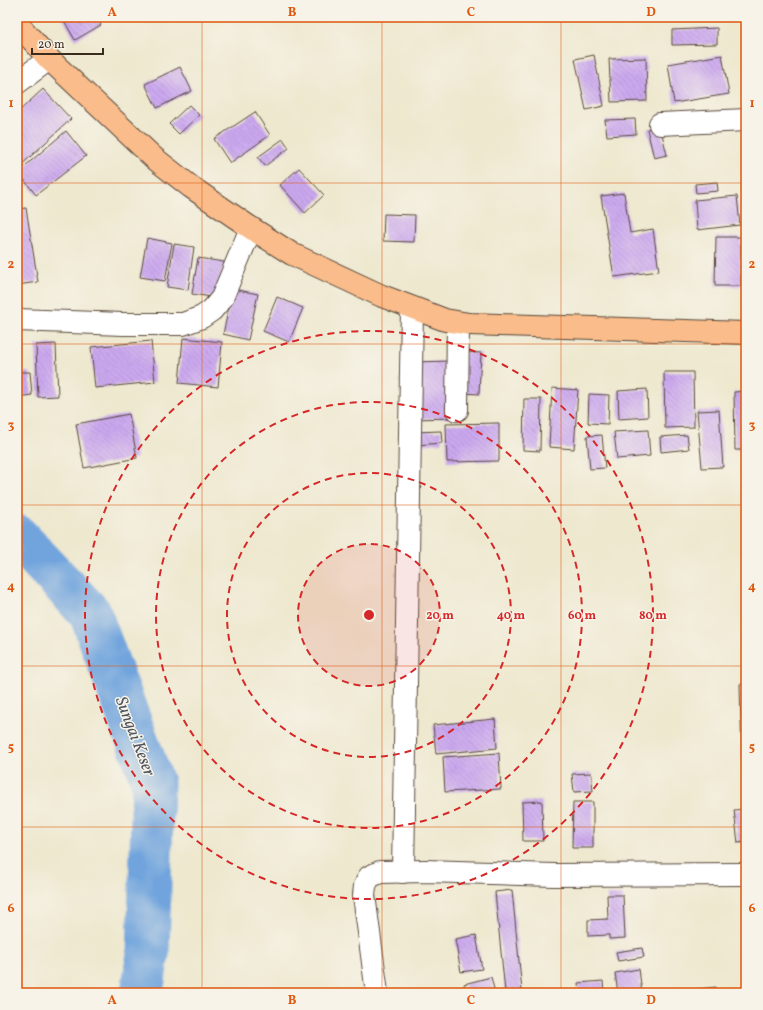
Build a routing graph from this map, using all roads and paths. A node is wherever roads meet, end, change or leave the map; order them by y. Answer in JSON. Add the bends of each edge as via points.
{"nodes":[{"id":1,"x":17,"y":23,"type":"edge"},
{"id":2,"x":49,"y":59,"type":"junction"},
{"id":3,"x":17,"y":83,"type":"edge"},
{"id":4,"x":746,"y":120,"type":"edge"},
{"id":5,"x":660,"y":124,"type":"dead end"},
{"id":6,"x":251,"y":228,"type":"junction"},
{"id":7,"x":412,"y":308,"type":"junction"},
{"id":8,"x":17,"y":320,"type":"edge"},
{"id":9,"x":458,"y":323,"type":"junction"},
{"id":10,"x":746,"y":333,"type":"edge"},
{"id":11,"x":457,"y":410,"type":"dead end"},
{"id":12,"x":403,"y":872,"type":"junction"},
{"id":13,"x":746,"y":874,"type":"edge"},
{"id":14,"x":377,"y":993,"type":"edge"}],
"edges":[{"from":1,"to":2,"type":"highway"},
{"from":2,"to":3,"type":"street"},
{"from":2,"to":6,"type":"highway","via":[[154,158]]},
{"from":4,"to":5,"type":"street"},
{"from":6,"to":7,"type":"highway","via":[[292,254]]},
{"from":6,"to":8,"type":"street","via":[[222,298],[202,317],[182,324]]},
{"from":7,"to":9,"type":"highway"},
{"from":7,"to":12,"type":"street"},
{"from":9,"to":10,"type":"highway"},
{"from":9,"to":11,"type":"street"},
{"from":12,"to":13,"type":"street","via":[[554,875]]},
{"from":12,"to":14,"type":"street","via":[[380,872],[369,877],[365,886]]}]}
